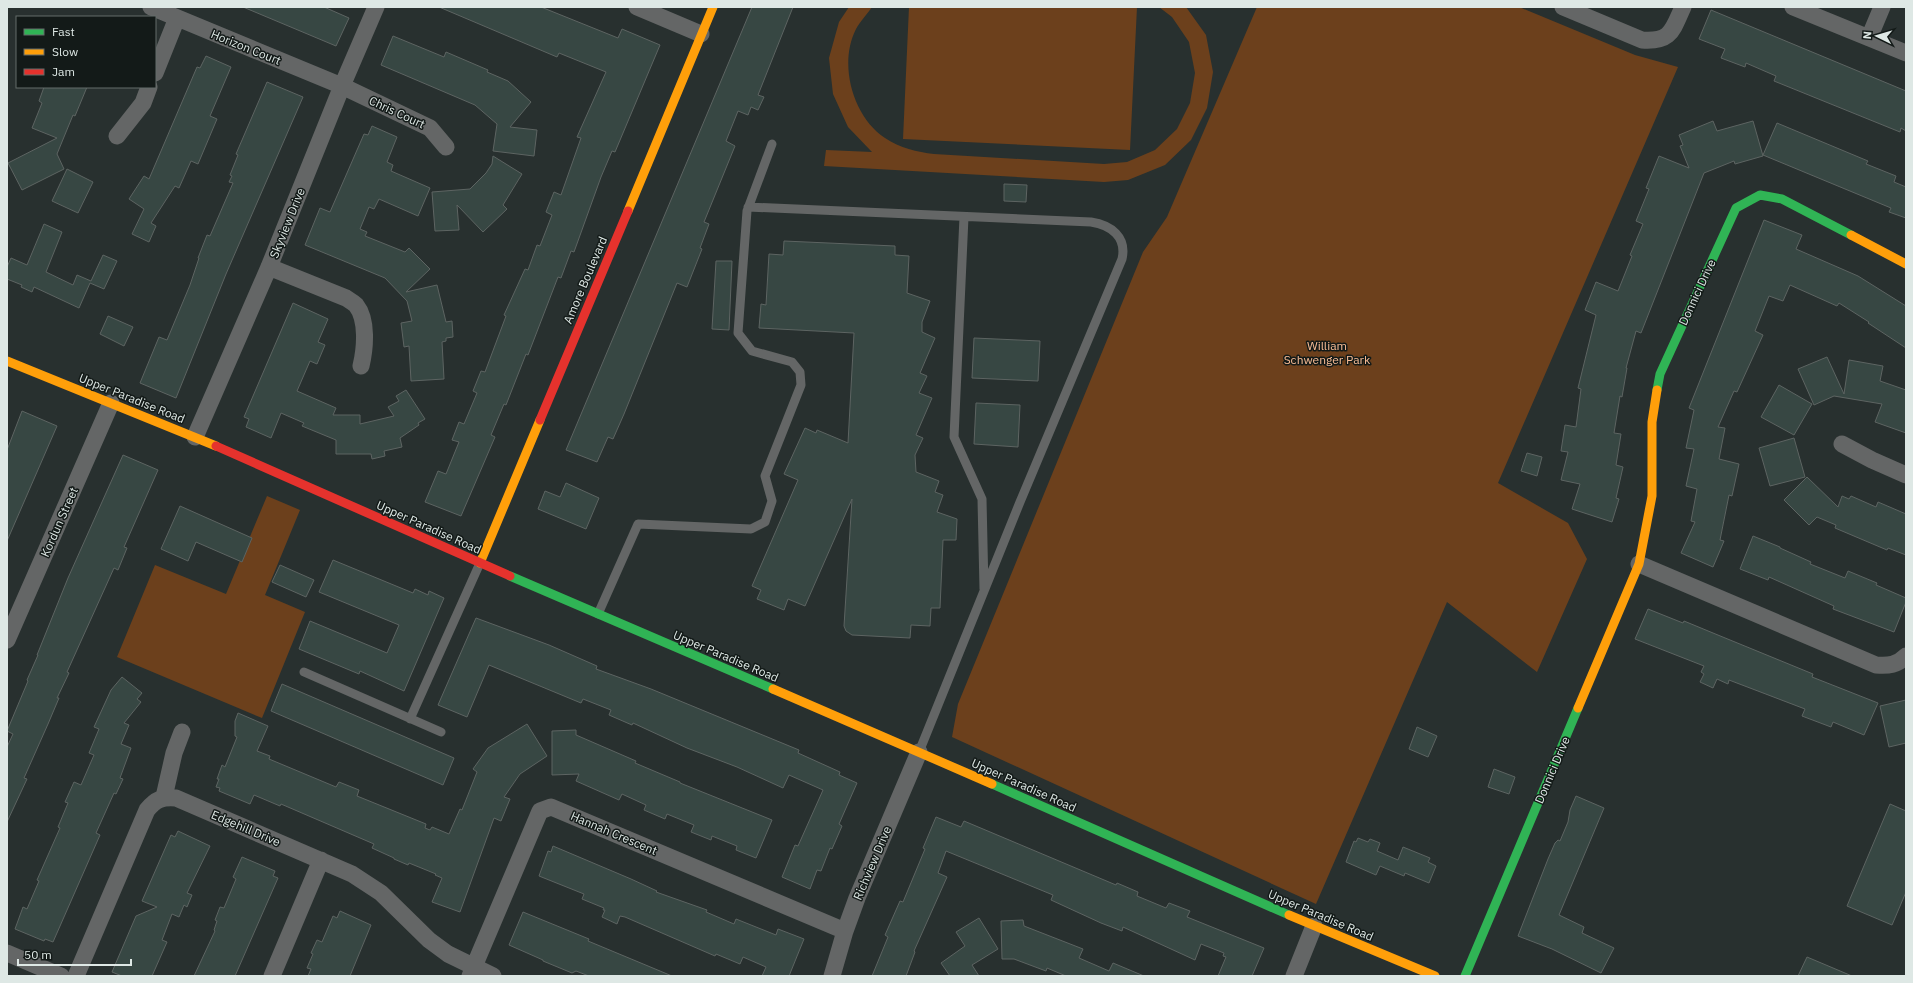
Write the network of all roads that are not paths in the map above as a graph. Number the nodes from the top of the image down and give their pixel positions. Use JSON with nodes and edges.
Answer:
{"nodes":[{"id":1,"x":151,"y":7,"type":"edge"},
{"id":2,"x":376,"y":7,"type":"edge"},
{"id":3,"x":637,"y":7,"type":"edge"},
{"id":4,"x":713,"y":7,"type":"edge"},
{"id":5,"x":1563,"y":7,"type":"edge"},
{"id":6,"x":1682,"y":7,"type":"edge"},
{"id":7,"x":1793,"y":7,"type":"edge"},
{"id":8,"x":1882,"y":7,"type":"edge"},
{"id":9,"x":177,"y":18,"type":"junction"},
{"id":10,"x":701,"y":34,"type":"junction"},
{"id":11,"x":1869,"y":38,"type":"junction"},
{"id":12,"x":1906,"y":53,"type":"edge"},
{"id":13,"x":156,"y":70,"type":"edge"},
{"id":14,"x":342,"y":86,"type":"junction"},
{"id":15,"x":149,"y":88,"type":"edge"},
{"id":16,"x":117,"y":136,"type":"dead end"},
{"id":17,"x":772,"y":144,"type":"dead end"},
{"id":18,"x":446,"y":147,"type":"dead end"},
{"id":19,"x":748,"y":207,"type":"junction"},
{"id":20,"x":964,"y":217,"type":"junction"},
{"id":21,"x":1906,"y":264,"type":"edge"},
{"id":22,"x":269,"y":267,"type":"junction"},
{"id":23,"x":7,"y":361,"type":"edge"},
{"id":24,"x":361,"y":366,"type":"dead end"},
{"id":25,"x":110,"y":403,"type":"junction"},
{"id":26,"x":195,"y":437,"type":"junction"},
{"id":27,"x":1842,"y":444,"type":"dead end"},
{"id":28,"x":1906,"y":475,"type":"edge"},
{"id":29,"x":480,"y":563,"type":"junction"},
{"id":30,"x":1639,"y":564,"type":"junction"},
{"id":31,"x":984,"y":592,"type":"junction"},
{"id":32,"x":598,"y":614,"type":"junction"},
{"id":33,"x":7,"y":640,"type":"edge"},
{"id":34,"x":1906,"y":656,"type":"edge"},
{"id":35,"x":304,"y":672,"type":"dead end"},
{"id":36,"x":410,"y":719,"type":"junction"},
{"id":37,"x":182,"y":732,"type":"dead end"},
{"id":38,"x":441,"y":732,"type":"dead end"},
{"id":39,"x":919,"y":752,"type":"junction"},
{"id":40,"x":164,"y":797,"type":"junction"},
{"id":41,"x":321,"y":860,"type":"junction"},
{"id":42,"x":1314,"y":926,"type":"junction"},
{"id":43,"x":845,"y":931,"type":"junction"},
{"id":44,"x":7,"y":953,"type":"edge"},
{"id":45,"x":472,"y":971,"type":"edge"},
{"id":46,"x":61,"y":976,"type":"edge"},
{"id":47,"x":76,"y":976,"type":"edge"},
{"id":48,"x":272,"y":976,"type":"edge"},
{"id":49,"x":493,"y":976,"type":"edge"},
{"id":50,"x":832,"y":976,"type":"edge"},
{"id":51,"x":1294,"y":976,"type":"edge"},
{"id":52,"x":1435,"y":976,"type":"edge"},
{"id":53,"x":1465,"y":976,"type":"edge"}],
"edges":[{"from":1,"to":9,"type":"street","name":"Horizon Court"},
{"from":2,"to":14,"type":"street","name":"Skyview Drive"},
{"from":3,"to":10,"type":"street"},
{"from":4,"to":10,"type":"street","name":"Amore Boulevard"},
{"from":5,"to":6,"type":"street"},
{"from":7,"to":11,"type":"street"},
{"from":8,"to":11,"type":"street"},
{"from":9,"to":13,"type":"street"},
{"from":9,"to":14,"type":"street","name":"Horizon Court"},
{"from":10,"to":29,"type":"street","name":"Amore Boulevard"},
{"from":11,"to":12,"type":"street"},
{"from":14,"to":18,"type":"street","name":"Chris Court"},
{"from":14,"to":22,"type":"street","name":"Skyview Drive"},
{"from":15,"to":16,"type":"street"},
{"from":17,"to":19,"type":"lane"},
{"from":19,"to":20,"type":"lane"},
{"from":19,"to":32,"type":"lane"},
{"from":20,"to":31,"type":"lane"},
{"from":20,"to":31,"type":"lane"},
{"from":21,"to":30,"type":"street","name":"Donnici Drive"},
{"from":22,"to":24,"type":"street"},
{"from":22,"to":26,"type":"street","name":"Skyview Drive"},
{"from":23,"to":25,"type":"street","name":"Upper Paradise Road"},
{"from":25,"to":26,"type":"street","name":"Upper Paradise Road"},
{"from":25,"to":33,"type":"street","name":"Kordun Street"},
{"from":26,"to":29,"type":"street","name":"Upper Paradise Road"},
{"from":27,"to":28,"type":"street"},
{"from":29,"to":32,"type":"street","name":"Upper Paradise Road"},
{"from":29,"to":36,"type":"lane"},
{"from":30,"to":34,"type":"street"},
{"from":30,"to":53,"type":"street","name":"Donnici Drive"},
{"from":31,"to":39,"type":"lane"},
{"from":32,"to":39,"type":"street","name":"Upper Paradise Road"},
{"from":35,"to":36,"type":"lane"},
{"from":36,"to":38,"type":"lane"},
{"from":37,"to":40,"type":"street"},
{"from":39,"to":42,"type":"street","name":"Upper Paradise Road"},
{"from":39,"to":43,"type":"street","name":"Richview Drive"},
{"from":40,"to":41,"type":"street","name":"Edgehill Drive"},
{"from":40,"to":47,"type":"street"},
{"from":41,"to":45,"type":"street","name":"Edgehill Drive"},
{"from":41,"to":48,"type":"street"},
{"from":42,"to":51,"type":"street"},
{"from":42,"to":52,"type":"street","name":"Upper Paradise Road"},
{"from":43,"to":45,"type":"street","name":"Hannah Crescent"},
{"from":43,"to":50,"type":"street","name":"Richview Drive"},
{"from":44,"to":46,"type":"street"},
{"from":45,"to":49,"type":"street","name":"Edgehill Drive"}]}
